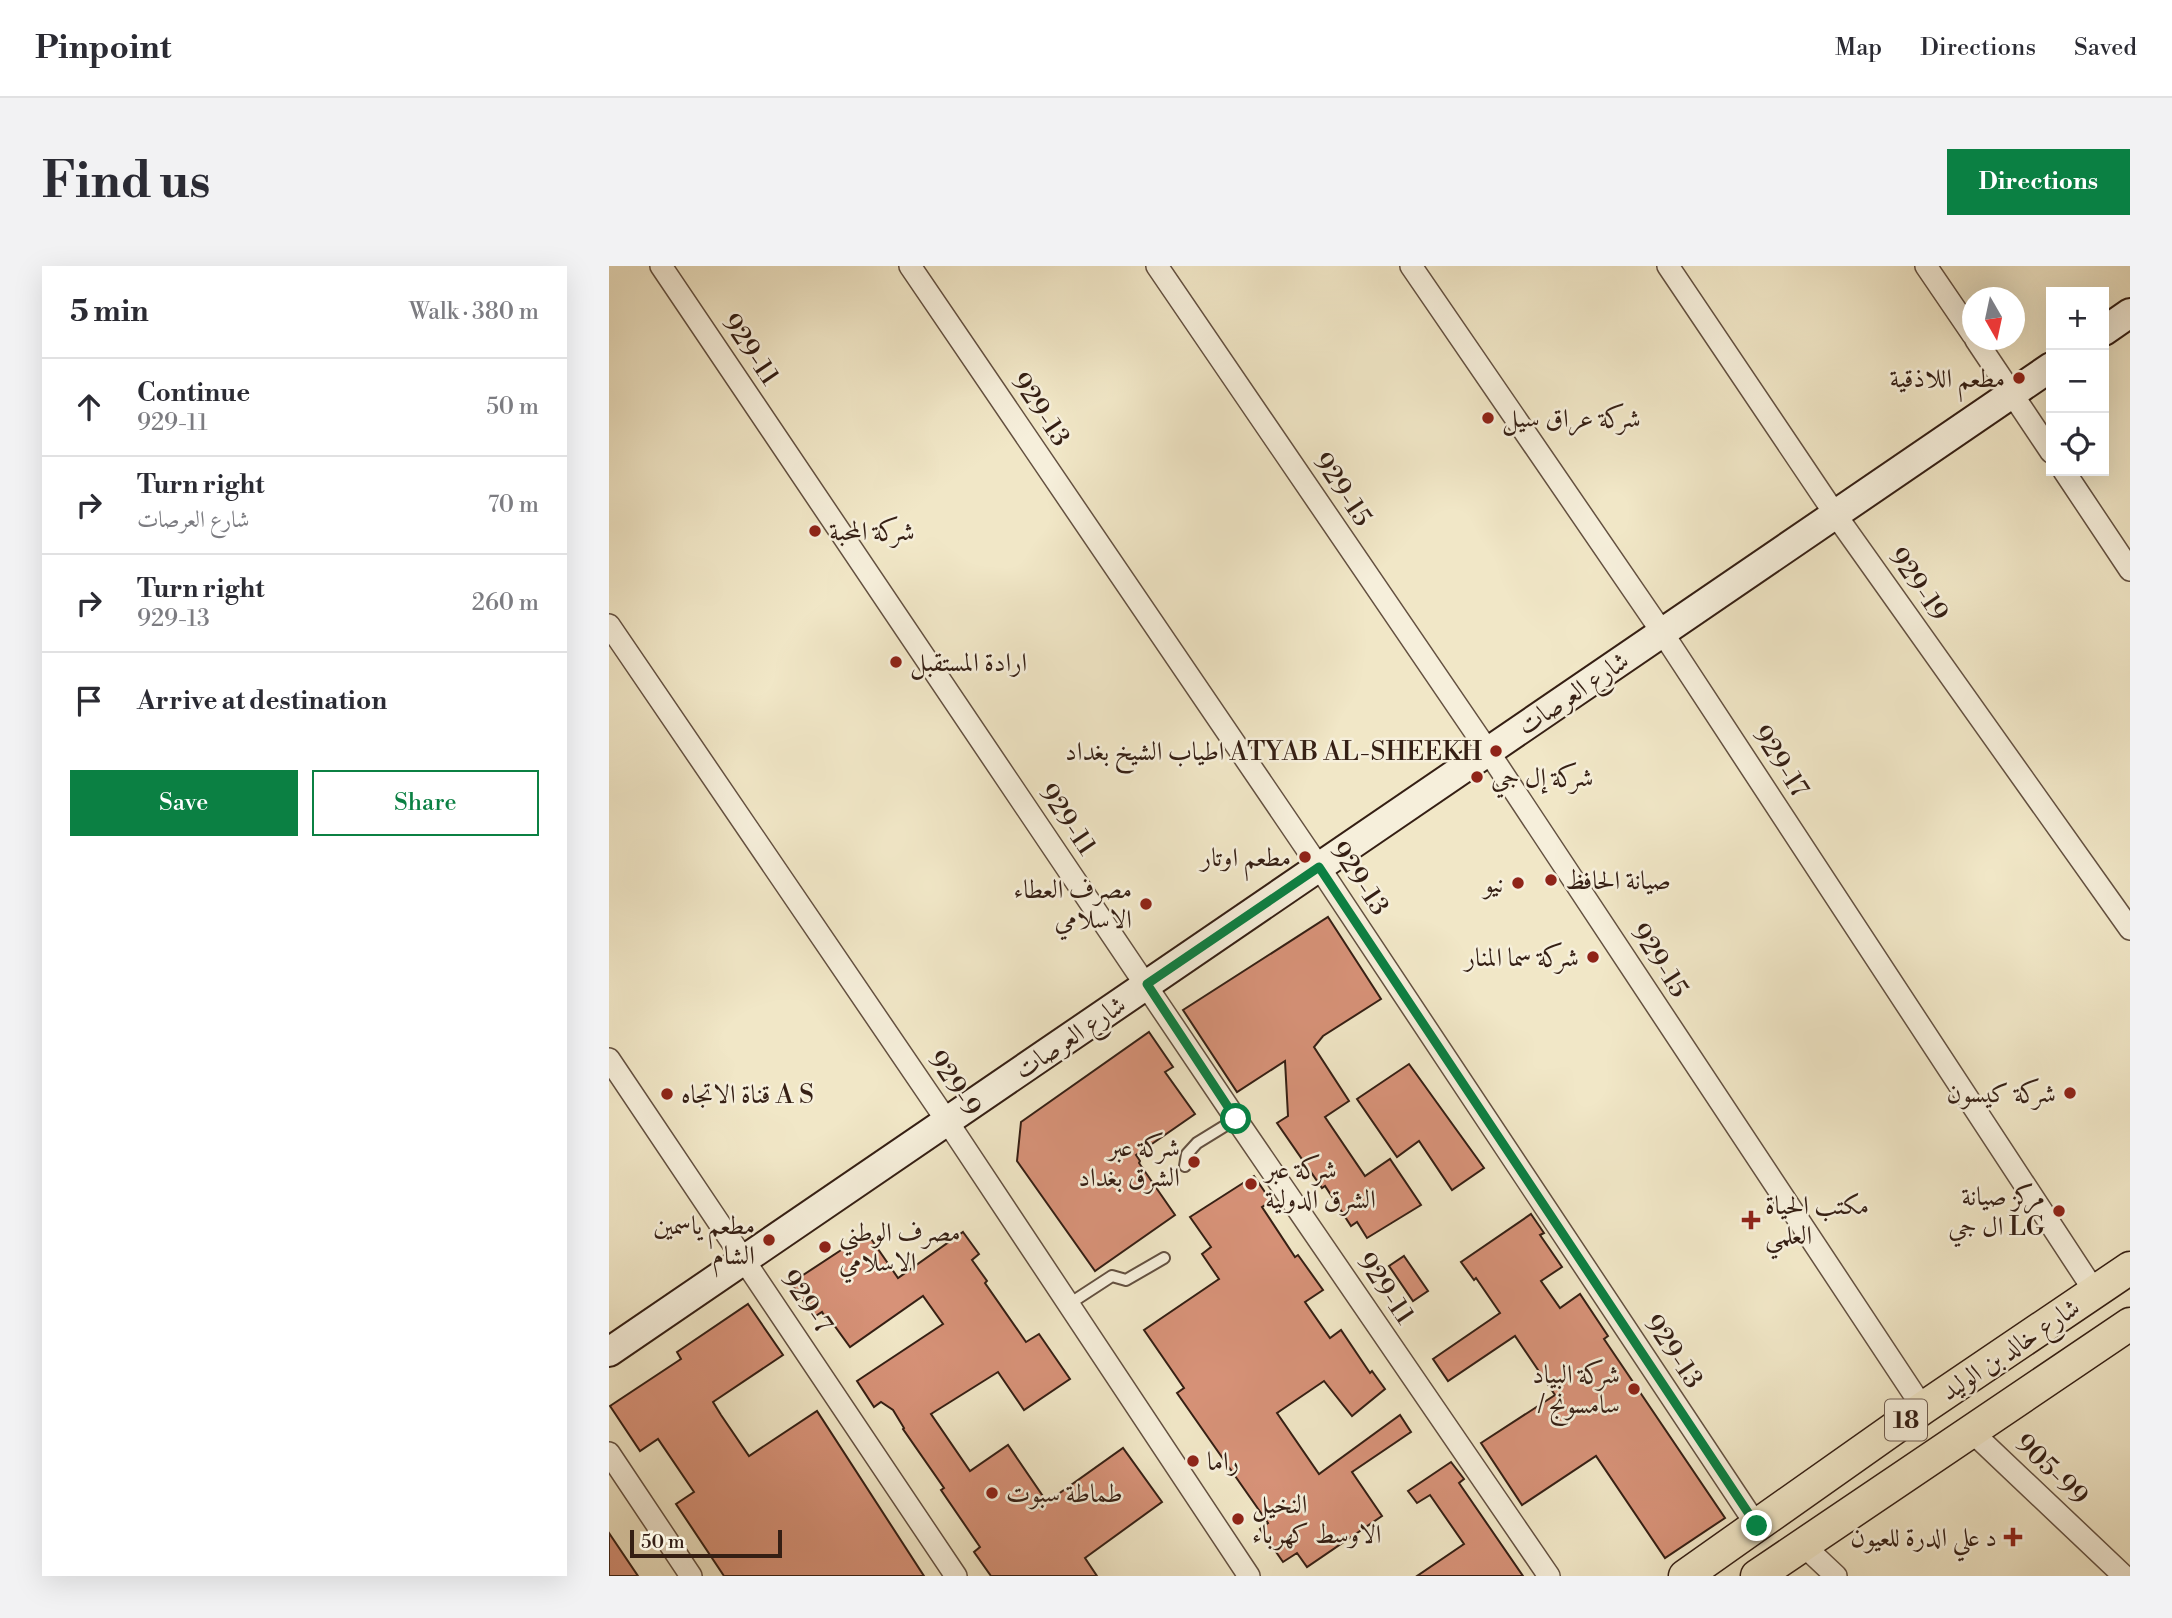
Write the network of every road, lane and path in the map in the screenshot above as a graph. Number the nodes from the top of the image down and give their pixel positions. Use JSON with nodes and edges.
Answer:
{"nodes":[{"id":1,"x":661,"y":266,"type":"edge"},
{"id":2,"x":910,"y":266,"type":"edge"},
{"id":3,"x":1157,"y":266,"type":"edge"},
{"id":4,"x":1411,"y":266,"type":"edge"},
{"id":5,"x":1668,"y":266,"type":"edge"},
{"id":6,"x":1926,"y":266,"type":"edge"},
{"id":7,"x":2130,"y":313,"type":"edge"},
{"id":8,"x":1962,"y":320,"type":"edge"},
{"id":9,"x":2109,"y":328,"type":"edge"},
{"id":10,"x":1983,"y":350,"type":"edge"},
{"id":11,"x":2046,"y":370,"type":"edge"},
{"id":12,"x":2012,"y":393,"type":"junction"},
{"id":13,"x":2046,"y":444,"type":"edge"},
{"id":14,"x":2067,"y":476,"type":"edge"},
{"id":15,"x":1835,"y":514,"type":"junction"},
{"id":16,"x":2130,"y":570,"type":"edge"},
{"id":17,"x":609,"y":625,"type":"edge"},
{"id":18,"x":1663,"y":632,"type":"junction"},
{"id":19,"x":1488,"y":751,"type":"junction"},
{"id":20,"x":1319,"y":867,"type":"junction"},
{"id":21,"x":2130,"y":929,"type":"edge"},
{"id":22,"x":1147,"y":984,"type":"junction"},
{"id":23,"x":609,"y":1059,"type":"edge"},
{"id":24,"x":1236,"y":1119,"type":"junction"},
{"id":25,"x":947,"y":1121,"type":"junction"},
{"id":26,"x":1185,"y":1166,"type":"dead end"},
{"id":27,"x":1164,"y":1258,"type":"dead end"},
{"id":28,"x":745,"y":1259,"type":"junction"},
{"id":29,"x":2130,"y":1268,"type":"edge"},
{"id":30,"x":2095,"y":1292,"type":"junction"},
{"id":31,"x":1069,"y":1304,"type":"junction"},
{"id":32,"x":2130,"y":1324,"type":"edge"},
{"id":33,"x":609,"y":1352,"type":"edge"},
{"id":34,"x":1923,"y":1408,"type":"junction"},
{"id":35,"x":1971,"y":1431,"type":"junction"},
{"id":36,"x":609,"y":1452,"type":"edge"},
{"id":37,"x":1757,"y":1526,"type":"junction"},
{"id":38,"x":1803,"y":1545,"type":"junction"},
{"id":39,"x":691,"y":1576,"type":"edge"},
{"id":40,"x":956,"y":1576,"type":"edge"},
{"id":41,"x":1249,"y":1576,"type":"edge"},
{"id":42,"x":1549,"y":1576,"type":"edge"},
{"id":43,"x":1685,"y":1576,"type":"edge"},
{"id":44,"x":1757,"y":1576,"type":"edge"},
{"id":45,"x":1836,"y":1576,"type":"edge"},
{"id":46,"x":2124,"y":1576,"type":"edge"}],
"edges":[{"from":1,"to":22,"type":"street","name":"929-11"},
{"from":2,"to":20,"type":"street","name":"929-13"},
{"from":3,"to":19,"type":"street","name":"929-15"},
{"from":4,"to":18,"type":"street","name":"929-17"},
{"from":5,"to":15,"type":"street","name":"929-19"},
{"from":6,"to":8,"type":"street"},
{"from":7,"to":9,"type":"street"},
{"from":10,"to":12,"type":"street"},
{"from":11,"to":12,"type":"street","name":"شارع العرصات"},
{"from":12,"to":13,"type":"street"},
{"from":12,"to":15,"type":"street","name":"شارع العرصات"},
{"from":14,"to":16,"type":"street"},
{"from":15,"to":18,"type":"street","name":"شارع العرصات"},
{"from":15,"to":21,"type":"street","name":"929-19"},
{"from":17,"to":25,"type":"street","name":"929-9"},
{"from":18,"to":19,"type":"street","name":"شارع العرصات"},
{"from":18,"to":30,"type":"street","name":"929-17"},
{"from":19,"to":20,"type":"street","name":"شارع العرصات"},
{"from":19,"to":34,"type":"street","name":"929-15"},
{"from":20,"to":22,"type":"street","name":"شارع العرصات"},
{"from":20,"to":37,"type":"street","name":"929-13"},
{"from":22,"to":24,"type":"street","name":"929-11"},
{"from":22,"to":25,"type":"street","name":"شارع العرصات"},
{"from":23,"to":28,"type":"street","name":"929-7"},
{"from":24,"to":26,"type":"lane"},
{"from":24,"to":42,"type":"street","name":"929-11"},
{"from":25,"to":28,"type":"street","name":"شارع العرصات"},
{"from":25,"to":31,"type":"street","name":"929-9"},
{"from":27,"to":31,"type":"lane"},
{"from":28,"to":33,"type":"street","name":"شارع العرصات"},
{"from":28,"to":40,"type":"street","name":"929-7"},
{"from":29,"to":30,"type":"main road","name":"شارع خالد بن الوليد","number":"18"},
{"from":30,"to":34,"type":"main road","name":"شارع خالد بن الوليد","number":"18"},
{"from":31,"to":41,"type":"street","name":"929-9"},
{"from":32,"to":35,"type":"main road","name":"شارع خالد بن الوليد","number":"18"},
{"from":34,"to":37,"type":"main road","name":"شارع خالد بن الوليد","number":"18"},
{"from":35,"to":38,"type":"main road","name":"شارع خالد بن الوليد","number":"18"},
{"from":35,"to":46,"type":"street","name":"905-99"},
{"from":36,"to":39,"type":"street"},
{"from":37,"to":43,"type":"main road","name":"شارع خالد بن الوليد","number":"18"},
{"from":38,"to":44,"type":"main road","name":"شارع خالد بن الوليد","number":"18"},
{"from":38,"to":45,"type":"street"}]}
